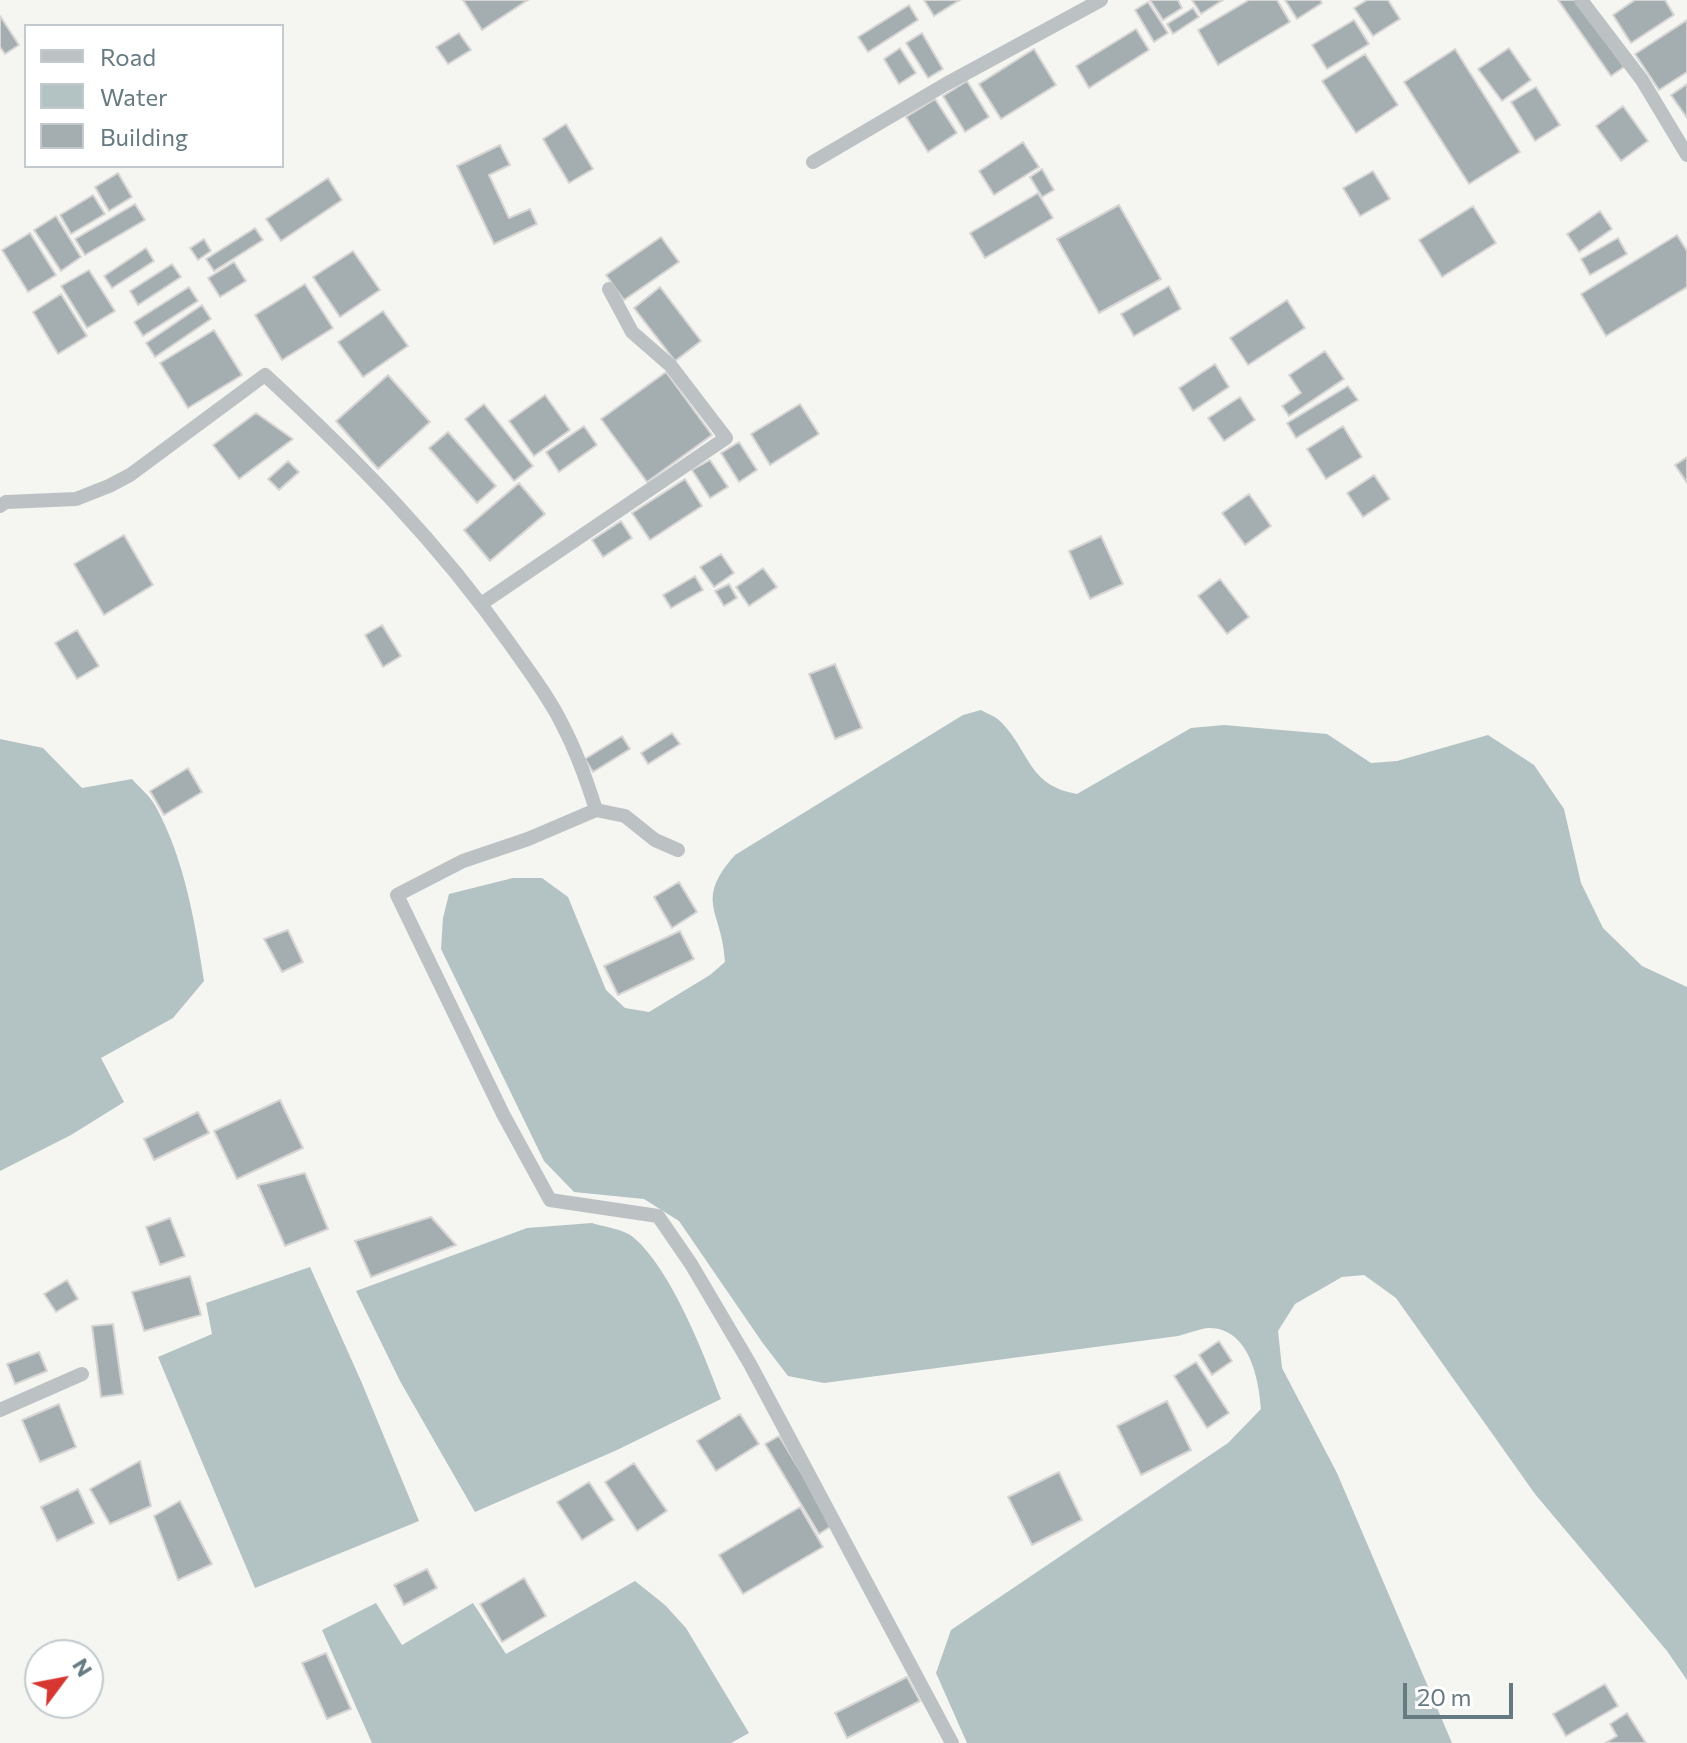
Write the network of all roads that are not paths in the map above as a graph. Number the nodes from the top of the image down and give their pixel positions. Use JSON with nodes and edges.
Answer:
{"nodes":[{"id":1,"x":1101,"y":0,"type":"edge"},
{"id":2,"x":1581,"y":0,"type":"edge"},
{"id":3,"x":1687,"y":155,"type":"edge"},
{"id":4,"x":813,"y":162,"type":"dead end"},
{"id":5,"x":609,"y":289,"type":"dead end"},
{"id":6,"x":0,"y":506,"type":"edge"},
{"id":7,"x":481,"y":604,"type":"junction"},
{"id":8,"x":596,"y":810,"type":"junction"},
{"id":9,"x":678,"y":850,"type":"dead end"},
{"id":10,"x":82,"y":1374,"type":"dead end"},
{"id":11,"x":0,"y":1410,"type":"edge"},
{"id":12,"x":952,"y":1743,"type":"edge"}],
"edges":[{"from":1,"to":4,"type":"street"},
{"from":2,"to":3,"type":"street"},
{"from":5,"to":7,"type":"street"},
{"from":6,"to":7,"type":"street"},
{"from":7,"to":8,"type":"street"},
{"from":8,"to":9,"type":"street"},
{"from":8,"to":12,"type":"street"},
{"from":10,"to":11,"type":"street"}]}
